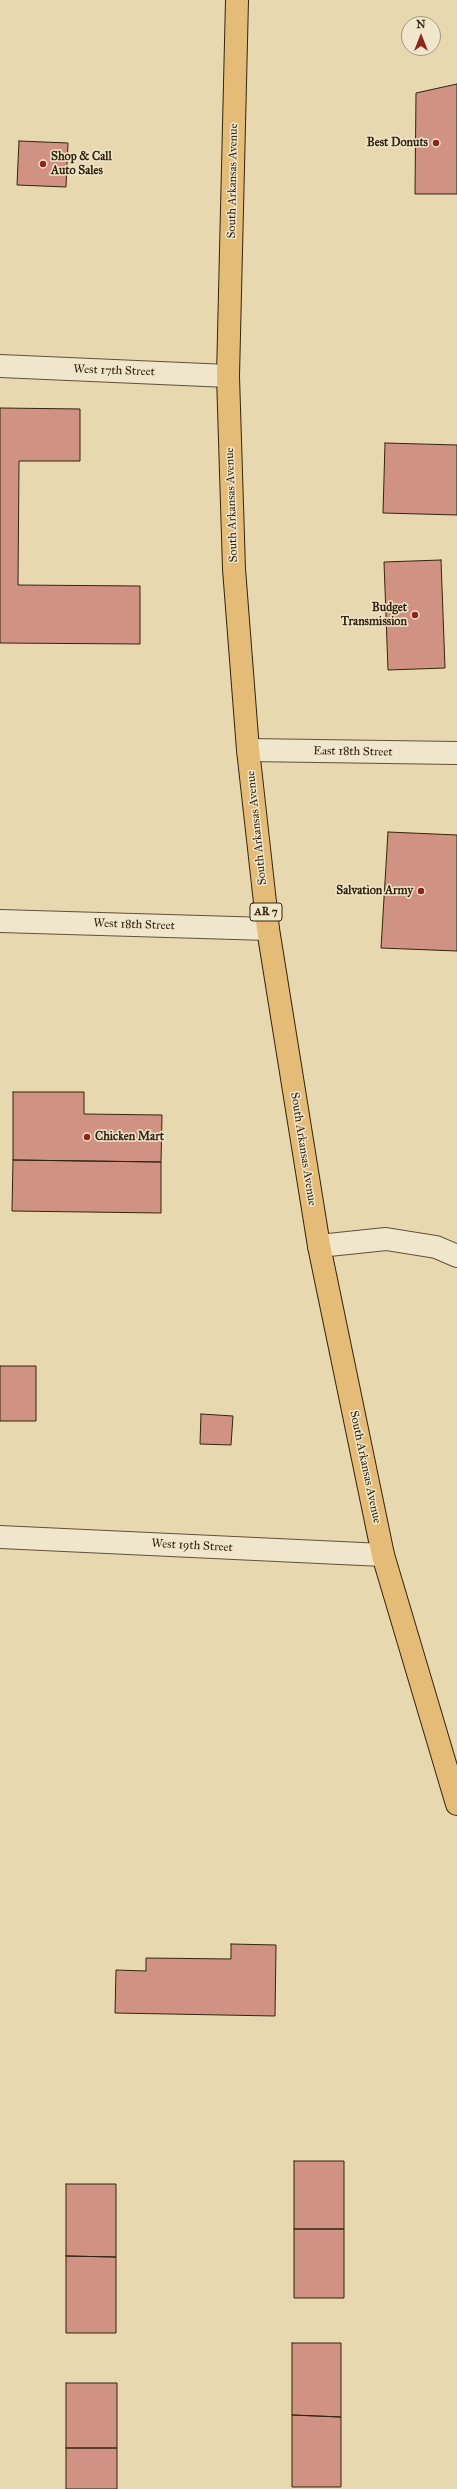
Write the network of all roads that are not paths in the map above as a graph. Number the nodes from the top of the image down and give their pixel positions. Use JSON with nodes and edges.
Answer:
{"nodes":[{"id":1,"x":237,"y":0,"type":"edge"},
{"id":2,"x":0,"y":366,"type":"edge"},
{"id":3,"x":228,"y":376,"type":"junction"},
{"id":4,"x":248,"y":750,"type":"junction"},
{"id":5,"x":457,"y":753,"type":"edge"},
{"id":6,"x":0,"y":921,"type":"edge"},
{"id":7,"x":268,"y":929,"type":"junction"},
{"id":8,"x":319,"y":1246,"type":"junction"},
{"id":9,"x":457,"y":1256,"type":"edge"},
{"id":10,"x":0,"y":1537,"type":"edge"},
{"id":11,"x":383,"y":1555,"type":"junction"},
{"id":12,"x":457,"y":1804,"type":"edge"}],
"edges":[{"from":1,"to":3,"type":"highway","name":"South Arkansas Avenue","number":"AR 7"},
{"from":2,"to":3,"type":"street","name":"West 17th Street"},
{"from":3,"to":4,"type":"highway","name":"South Arkansas Avenue","number":"AR 7"},
{"from":4,"to":5,"type":"street","name":"East 18th Street"},
{"from":4,"to":7,"type":"highway","name":"South Arkansas Avenue","number":"AR 7"},
{"from":6,"to":7,"type":"street","name":"West 18th Street"},
{"from":7,"to":8,"type":"highway","name":"South Arkansas Avenue","number":"AR 7"},
{"from":8,"to":9,"type":"street"},
{"from":8,"to":11,"type":"highway","name":"South Arkansas Avenue","number":"AR 7"},
{"from":10,"to":11,"type":"street","name":"West 19th Street"},
{"from":11,"to":12,"type":"highway","name":"South Arkansas Avenue","number":"AR 7"}]}
